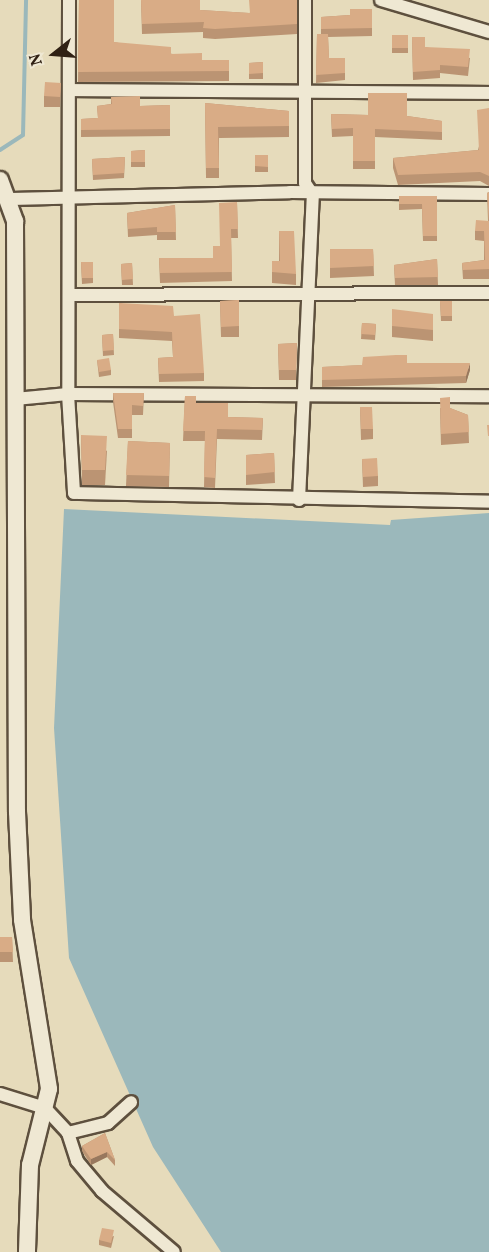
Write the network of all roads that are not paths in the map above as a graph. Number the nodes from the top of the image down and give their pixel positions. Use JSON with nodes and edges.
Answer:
{"nodes":[{"id":1,"x":69,"y":0,"type":"edge"},
{"id":2,"x":305,"y":0,"type":"edge"},
{"id":3,"x":381,"y":0,"type":"edge"},
{"id":4,"x":489,"y":32,"type":"edge"},
{"id":5,"x":69,"y":90,"type":"junction"},
{"id":6,"x":304,"y":92,"type":"junction"},
{"id":7,"x":489,"y":93,"type":"edge"},
{"id":8,"x":0,"y":180,"type":"edge"},
{"id":9,"x":489,"y":194,"type":"edge"},
{"id":10,"x":69,"y":195,"type":"junction"},
{"id":11,"x":313,"y":195,"type":"junction"},
{"id":12,"x":11,"y":199,"type":"junction"},
{"id":13,"x":311,"y":293,"type":"junction"},
{"id":14,"x":489,"y":293,"type":"edge"},
{"id":15,"x":69,"y":296,"type":"junction"},
{"id":16,"x":68,"y":394,"type":"junction"},
{"id":17,"x":489,"y":396,"type":"edge"},
{"id":18,"x":304,"y":397,"type":"junction"},
{"id":19,"x":15,"y":399,"type":"junction"},
{"id":20,"x":299,"y":500,"type":"junction"},
{"id":21,"x":489,"y":502,"type":"edge"},
{"id":22,"x":0,"y":1094,"type":"edge"},
{"id":23,"x":131,"y":1102,"type":"dead end"},
{"id":24,"x":45,"y":1108,"type":"junction"},
{"id":25,"x":68,"y":1133,"type":"junction"},
{"id":26,"x":27,"y":1252,"type":"edge"},
{"id":27,"x":174,"y":1252,"type":"edge"}],
"edges":[{"from":1,"to":5,"type":"street"},
{"from":2,"to":6,"type":"street"},
{"from":3,"to":4,"type":"street"},
{"from":5,"to":6,"type":"street"},
{"from":5,"to":10,"type":"street"},
{"from":6,"to":7,"type":"street"},
{"from":6,"to":11,"type":"street"},
{"from":8,"to":12,"type":"street"},
{"from":9,"to":11,"type":"street"},
{"from":10,"to":11,"type":"street"},
{"from":10,"to":12,"type":"street"},
{"from":10,"to":15,"type":"street"},
{"from":11,"to":13,"type":"street"},
{"from":12,"to":19,"type":"street"},
{"from":13,"to":14,"type":"street"},
{"from":13,"to":15,"type":"street"},
{"from":13,"to":18,"type":"street"},
{"from":15,"to":16,"type":"street"},
{"from":16,"to":18,"type":"street"},
{"from":16,"to":19,"type":"street"},
{"from":16,"to":20,"type":"street"},
{"from":17,"to":18,"type":"street"},
{"from":18,"to":20,"type":"street"},
{"from":19,"to":24,"type":"street"},
{"from":20,"to":21,"type":"street"},
{"from":22,"to":24,"type":"street"},
{"from":23,"to":25,"type":"street"},
{"from":24,"to":25,"type":"street"},
{"from":24,"to":26,"type":"street"},
{"from":25,"to":27,"type":"street"}]}
